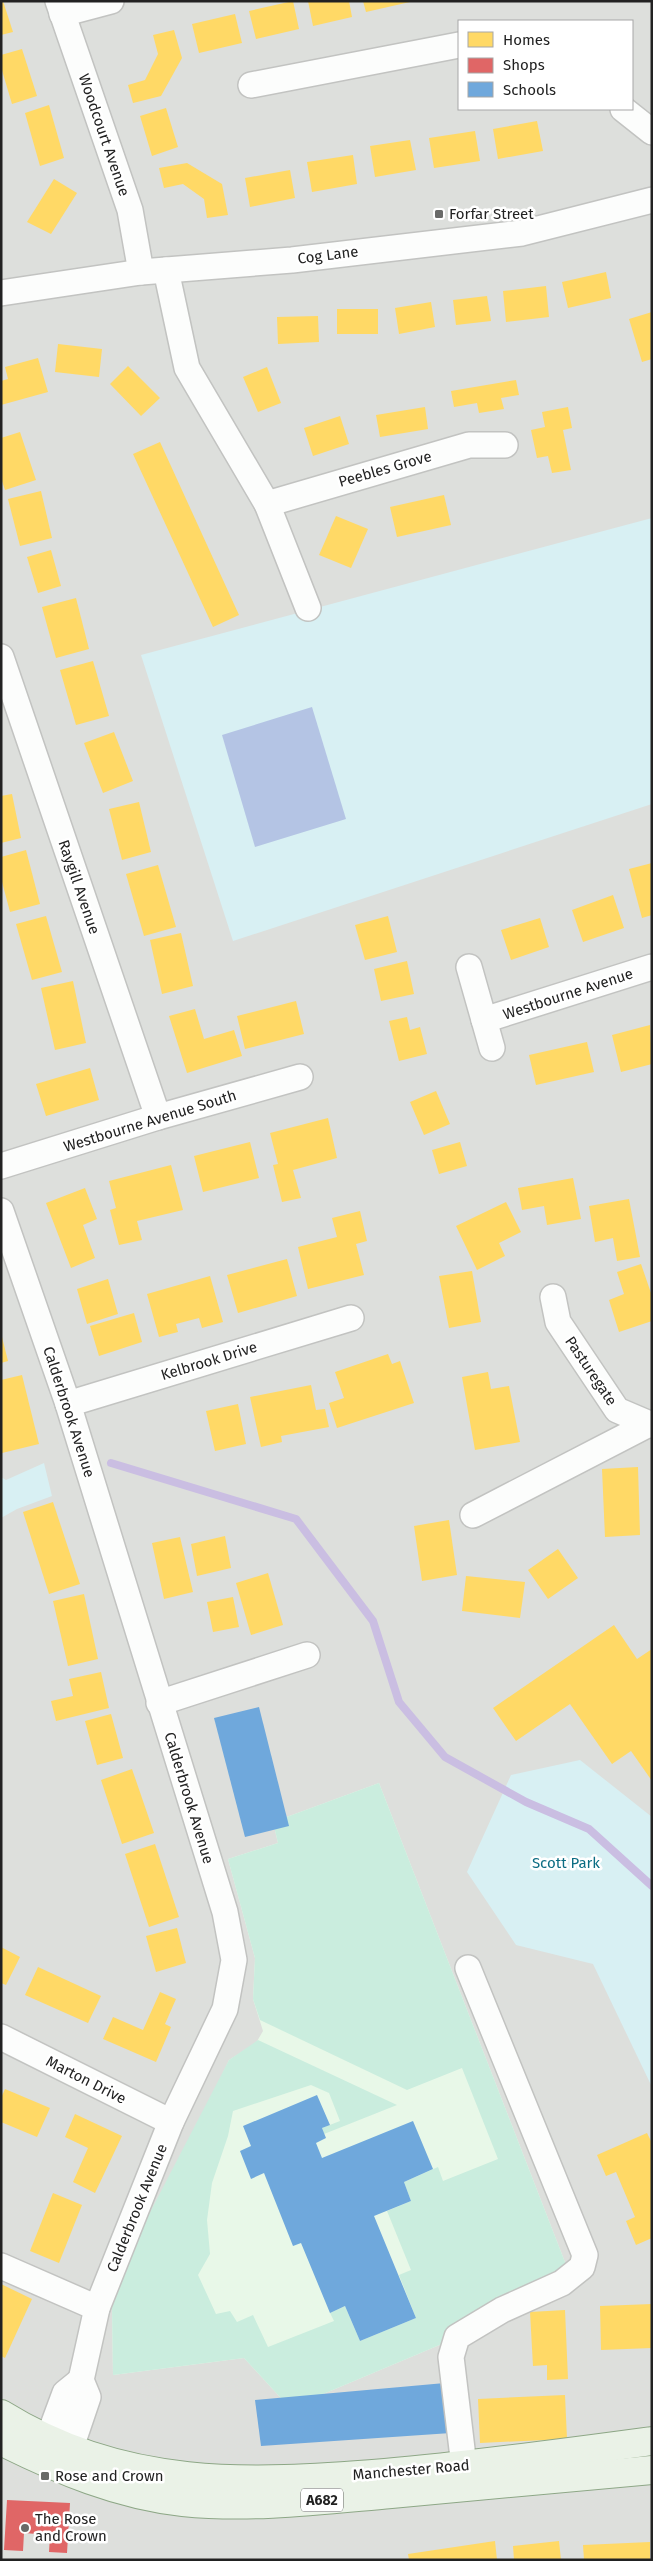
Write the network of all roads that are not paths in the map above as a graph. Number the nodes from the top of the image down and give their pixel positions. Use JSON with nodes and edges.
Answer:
{"nodes":[{"id":1,"x":111,"y":1,"type":"edge"},
{"id":2,"x":60,"y":8,"type":"edge"},
{"id":3,"x":458,"y":44,"type":"edge"},
{"id":4,"x":250,"y":85,"type":"dead end"},
{"id":5,"x":624,"y":110,"type":"edge"},
{"id":6,"x":652,"y":132,"type":"edge"},
{"id":7,"x":652,"y":200,"type":"edge"},
{"id":8,"x":166,"y":270,"type":"junction"},
{"id":9,"x":140,"y":272,"type":"junction"},
{"id":10,"x":1,"y":293,"type":"edge"},
{"id":11,"x":506,"y":445,"type":"dead end"},
{"id":12,"x":267,"y":504,"type":"junction"},
{"id":13,"x":308,"y":608,"type":"dead end"},
{"id":14,"x":1,"y":657,"type":"edge"},
{"id":15,"x":469,"y":967,"type":"dead end"},
{"id":16,"x":652,"y":967,"type":"edge"},
{"id":17,"x":484,"y":1020,"type":"junction"},
{"id":18,"x":492,"y":1048,"type":"dead end"},
{"id":19,"x":300,"y":1077,"type":"dead end"},
{"id":20,"x":158,"y":1117,"type":"junction"},
{"id":21,"x":1,"y":1166,"type":"edge"},
{"id":22,"x":1,"y":1211,"type":"edge"},
{"id":23,"x":553,"y":1297,"type":"dead end"},
{"id":24,"x":351,"y":1318,"type":"dead end"},
{"id":25,"x":68,"y":1404,"type":"junction"},
{"id":26,"x":650,"y":1425,"type":"edge"},
{"id":27,"x":473,"y":1515,"type":"dead end"},
{"id":28,"x":308,"y":1655,"type":"dead end"},
{"id":29,"x":159,"y":1703,"type":"junction"},
{"id":30,"x":468,"y":1968,"type":"dead end"},
{"id":31,"x":1,"y":2037,"type":"edge"},
{"id":32,"x":171,"y":2122,"type":"junction"},
{"id":33,"x":1,"y":2266,"type":"edge"},
{"id":34,"x":98,"y":2308,"type":"junction"},
{"id":35,"x":3,"y":2425,"type":"edge"},
{"id":36,"x":652,"y":2441,"type":"edge"},
{"id":37,"x":56,"y":2455,"type":"junction"},
{"id":38,"x":464,"y":2466,"type":"junction"},
{"id":39,"x":652,"y":2470,"type":"edge"}],
"edges":[{"from":1,"to":2,"type":"street"},
{"from":2,"to":9,"type":"street","name":"Woodcourt Avenue"},
{"from":3,"to":4,"type":"street"},
{"from":5,"to":6,"type":"street"},
{"from":7,"to":8,"type":"street","name":"Cog Lane"},
{"from":8,"to":9,"type":"street","name":"Cog Lane"},
{"from":8,"to":12,"type":"street"},
{"from":9,"to":10,"type":"street","name":"Cog Lane"},
{"from":11,"to":12,"type":"street","name":"Peebles Grove"},
{"from":12,"to":13,"type":"street"},
{"from":14,"to":20,"type":"street","name":"Raygill Avenue"},
{"from":15,"to":17,"type":"street","name":"Westbourne Avenue"},
{"from":16,"to":17,"type":"street","name":"Westbourne Avenue"},
{"from":17,"to":18,"type":"street","name":"Westbourne Avenue"},
{"from":19,"to":20,"type":"street","name":"Westbourne Avenue South"},
{"from":20,"to":21,"type":"street","name":"Westbourne Avenue South"},
{"from":22,"to":25,"type":"street","name":"Calderbrook Avenue"},
{"from":23,"to":26,"type":"street","name":"Pasturegate"},
{"from":24,"to":25,"type":"street","name":"Kelbrook Drive"},
{"from":25,"to":29,"type":"street","name":"Calderbrook Avenue"},
{"from":26,"to":27,"type":"street"},
{"from":28,"to":29,"type":"street"},
{"from":29,"to":32,"type":"street","name":"Calderbrook Avenue"},
{"from":30,"to":38,"type":"street"},
{"from":31,"to":32,"type":"street","name":"Marton Drive"},
{"from":32,"to":34,"type":"street","name":"Calderbrook Avenue"},
{"from":33,"to":34,"type":"street"},
{"from":34,"to":37,"type":"street","name":"Calderbrook Avenue"},
{"from":35,"to":37,"type":"main road","name":"Manchester Road","number":"A682"},
{"from":36,"to":38,"type":"main road","name":"Manchester Road","number":"A682"},
{"from":37,"to":38,"type":"main road","name":"Manchester Road","number":"A682"},
{"from":37,"to":39,"type":"main road","name":"Manchester Road","number":"A682"}]}
